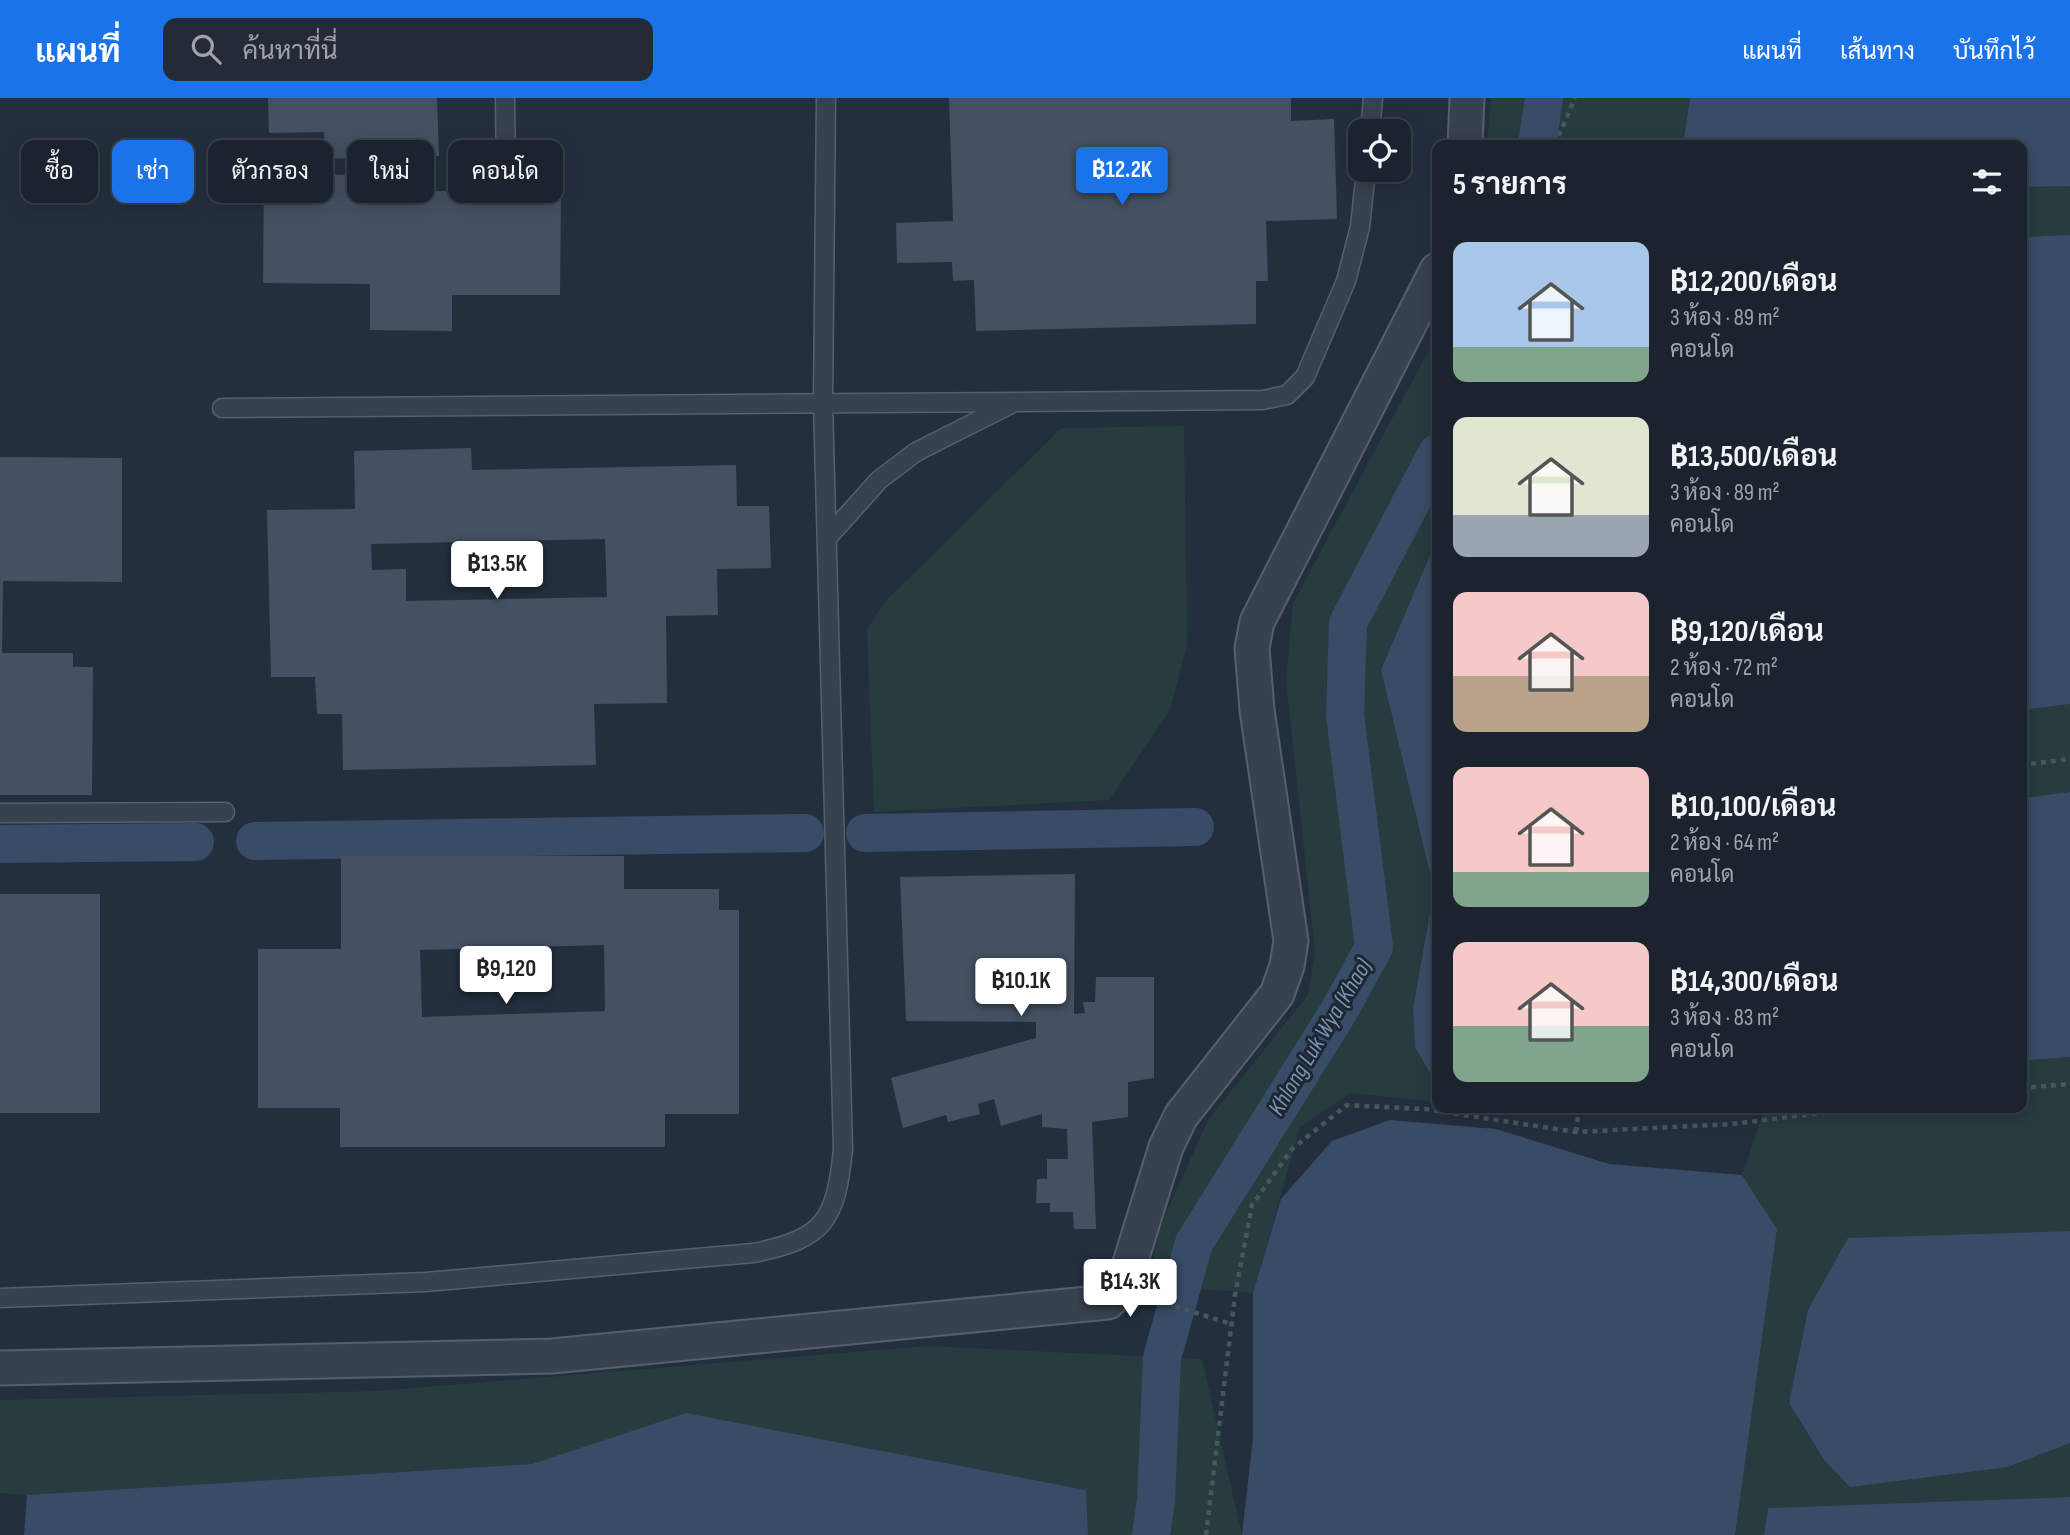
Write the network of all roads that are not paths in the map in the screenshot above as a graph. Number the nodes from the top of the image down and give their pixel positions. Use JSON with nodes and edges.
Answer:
{"nodes":[{"id":1,"x":505,"y":98,"type":"edge"},
{"id":2,"x":826,"y":98,"type":"edge"},
{"id":3,"x":1373,"y":98,"type":"edge"},
{"id":4,"x":1467,"y":98,"type":"edge"},
{"id":5,"x":1371,"y":119,"type":"edge"},
{"id":6,"x":506,"y":140,"type":"edge"},
{"id":7,"x":1465,"y":140,"type":"edge"},
{"id":8,"x":1365,"y":182,"type":"edge"},
{"id":9,"x":1432,"y":280,"type":"edge"},
{"id":10,"x":823,"y":403,"type":"junction"},
{"id":11,"x":1014,"y":403,"type":"junction"},
{"id":12,"x":222,"y":408,"type":"dead end"},
{"id":13,"x":828,"y":537,"type":"junction"},
{"id":14,"x":225,"y":812,"type":"dead end"},
{"id":15,"x":0,"y":813,"type":"edge"},
{"id":16,"x":0,"y":1298,"type":"edge"},
{"id":17,"x":0,"y":1368,"type":"edge"}],
"edges":[{"from":1,"to":6,"type":"lane"},
{"from":2,"to":10,"type":"lane"},
{"from":3,"to":5,"type":"lane"},
{"from":4,"to":7,"type":"street"},
{"from":8,"to":11,"type":"lane"},
{"from":9,"to":17,"type":"street"},
{"from":10,"to":11,"type":"lane"},
{"from":10,"to":12,"type":"lane"},
{"from":10,"to":13,"type":"lane"},
{"from":11,"to":13,"type":"lane"},
{"from":13,"to":16,"type":"lane"},
{"from":14,"to":15,"type":"lane"}]}
